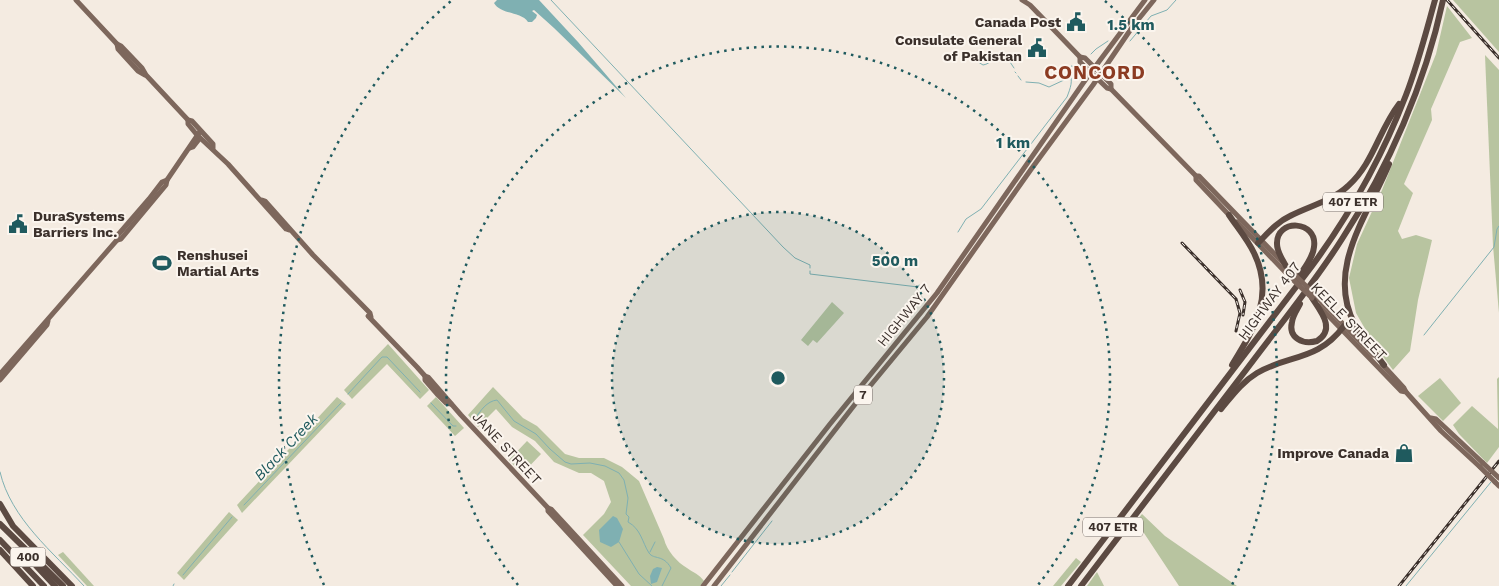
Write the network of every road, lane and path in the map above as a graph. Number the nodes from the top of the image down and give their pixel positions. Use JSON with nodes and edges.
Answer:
{"nodes":[{"id":1,"x":76,"y":0,"type":"edge"},
{"id":2,"x":1022,"y":0,"type":"edge"},
{"id":3,"x":1145,"y":0,"type":"edge"},
{"id":4,"x":1154,"y":0,"type":"edge"},
{"id":5,"x":1435,"y":0,"type":"edge"},
{"id":6,"x":1443,"y":0,"type":"edge"},
{"id":7,"x":1029,"y":2,"type":"edge"},
{"id":8,"x":1093,"y":70,"type":"junction"},
{"id":9,"x":1099,"y":77,"type":"junction"},
{"id":10,"x":1406,"y":95,"type":"junction"},
{"id":11,"x":199,"y":135,"type":"junction"},
{"id":12,"x":1390,"y":152,"type":"junction"},
{"id":13,"x":1196,"y":176,"type":"junction"},
{"id":14,"x":1229,"y":215,"type":"junction"},
{"id":15,"x":1259,"y":242,"type":"junction"},
{"id":16,"x":1286,"y":266,"type":"junction"},
{"id":17,"x":1291,"y":274,"type":"junction"},
{"id":18,"x":1314,"y":281,"type":"junction"},
{"id":19,"x":939,"y":294,"type":"junction"},
{"id":20,"x":1313,"y":297,"type":"junction"},
{"id":21,"x":1287,"y":299,"type":"junction"},
{"id":22,"x":48,"y":321,"type":"junction"},
{"id":23,"x":1343,"y":327,"type":"junction"},
{"id":24,"x":1384,"y":365,"type":"junction"},
{"id":25,"x":0,"y":374,"type":"edge"},
{"id":26,"x":0,"y":380,"type":"edge"},
{"id":27,"x":1406,"y":392,"type":"junction"},
{"id":28,"x":1211,"y":398,"type":"junction"},
{"id":29,"x":1187,"y":447,"type":"junction"},
{"id":30,"x":1498,"y":481,"type":"edge"},
{"id":31,"x":0,"y":504,"type":"edge"},
{"id":32,"x":548,"y":508,"type":"junction"},
{"id":33,"x":0,"y":524,"type":"edge"},
{"id":34,"x":0,"y":528,"type":"edge"},
{"id":35,"x":0,"y":540,"type":"edge"},
{"id":36,"x":0,"y":550,"type":"edge"},
{"id":37,"x":0,"y":556,"type":"edge"},
{"id":38,"x":27,"y":580,"type":"junction"},
{"id":39,"x":33,"y":586,"type":"edge"},
{"id":40,"x":44,"y":586,"type":"edge"},
{"id":41,"x":55,"y":586,"type":"edge"},
{"id":42,"x":63,"y":586,"type":"edge"},
{"id":43,"x":72,"y":586,"type":"edge"},
{"id":44,"x":617,"y":586,"type":"edge"},
{"id":45,"x":622,"y":586,"type":"edge"},
{"id":46,"x":703,"y":586,"type":"edge"},
{"id":47,"x":714,"y":586,"type":"edge"},
{"id":48,"x":1068,"y":586,"type":"edge"},
{"id":49,"x":1081,"y":586,"type":"edge"}],
"edges":[{"from":1,"to":11,"type":"main road","name":"JANE STREET"},
{"from":2,"to":7,"type":"main road","name":"KEELE STREET"},
{"from":3,"to":8,"type":"main road","name":"HIGHWAY 7","number":"7"},
{"from":4,"to":9,"type":"main road","name":"HIGHWAY 7","number":"7"},
{"from":5,"to":10,"type":"highway","name":"HIGHWAY 407","number":"407 ETR"},
{"from":6,"to":12,"type":"highway","name":"HIGHWAY 407","number":"407 ETR"},
{"from":7,"to":8,"type":"main road","name":"KEELE STREET"},
{"from":8,"to":9,"type":"main road","name":"KEELE STREET"},
{"from":8,"to":19,"type":"main road","name":"HIGHWAY 7","number":"7"},
{"from":9,"to":13,"type":"main road","name":"KEELE STREET"},
{"from":9,"to":19,"type":"main road","name":"HIGHWAY 7","number":"7"},
{"from":10,"to":15,"type":"highway"},
{"from":10,"to":21,"type":"highway","name":"HIGHWAY 407","number":"407 ETR"},
{"from":11,"to":22,"type":"main road"},
{"from":11,"to":32,"type":"main road","name":"JANE STREET"},
{"from":12,"to":18,"type":"highway","name":"HIGHWAY 407","number":"407 ETR"},
{"from":12,"to":24,"type":"highway"},
{"from":13,"to":14,"type":"main road","name":"KEELE STREET"},
{"from":13,"to":15,"type":"main road","name":"KEELE STREET"},
{"from":14,"to":15,"type":"main road","name":"KEELE STREET"},
{"from":14,"to":28,"type":"highway"},
{"from":15,"to":16,"type":"main road","name":"KEELE STREET"},
{"from":15,"to":17,"type":"main road","name":"KEELE STREET"},
{"from":16,"to":17,"type":"main road","name":"KEELE STREET"},
{"from":16,"to":21,"type":"highway"},
{"from":17,"to":20,"type":"main road","name":"KEELE STREET","bridge":true},
{"from":18,"to":20,"type":"highway"},
{"from":18,"to":29,"type":"highway","name":"HIGHWAY 407","number":"407 ETR"},
{"from":19,"to":46,"type":"main road","name":"HIGHWAY 7","number":"7"},
{"from":19,"to":47,"type":"main road","name":"HIGHWAY 7","number":"7"},
{"from":20,"to":23,"type":"main road","name":"KEELE STREET"},
{"from":21,"to":28,"type":"highway","name":"HIGHWAY 407","number":"407 ETR"},
{"from":22,"to":25,"type":"main road"},
{"from":22,"to":26,"type":"main road"},
{"from":23,"to":24,"type":"main road","name":"KEELE STREET"},
{"from":23,"to":27,"type":"main road","name":"KEELE STREET"},
{"from":23,"to":29,"type":"highway"},
{"from":24,"to":27,"type":"main road","name":"KEELE STREET"},
{"from":27,"to":30,"type":"main road","name":"KEELE STREET","bridge":true},
{"from":28,"to":48,"type":"highway","name":"HIGHWAY 407","number":"407 ETR"},
{"from":29,"to":49,"type":"highway","name":"HIGHWAY 407","number":"407 ETR"},
{"from":31,"to":43,"type":"highway"},
{"from":32,"to":44,"type":"main road","name":"JANE STREET"},
{"from":32,"to":45,"type":"main road","name":"JANE STREET"},
{"from":33,"to":42,"type":"highway"},
{"from":34,"to":41,"type":"highway","number":"400"},
{"from":35,"to":40,"type":"highway","number":"400"},
{"from":36,"to":38,"type":"highway"},
{"from":37,"to":38,"type":"highway"},
{"from":38,"to":39,"type":"highway"}]}
